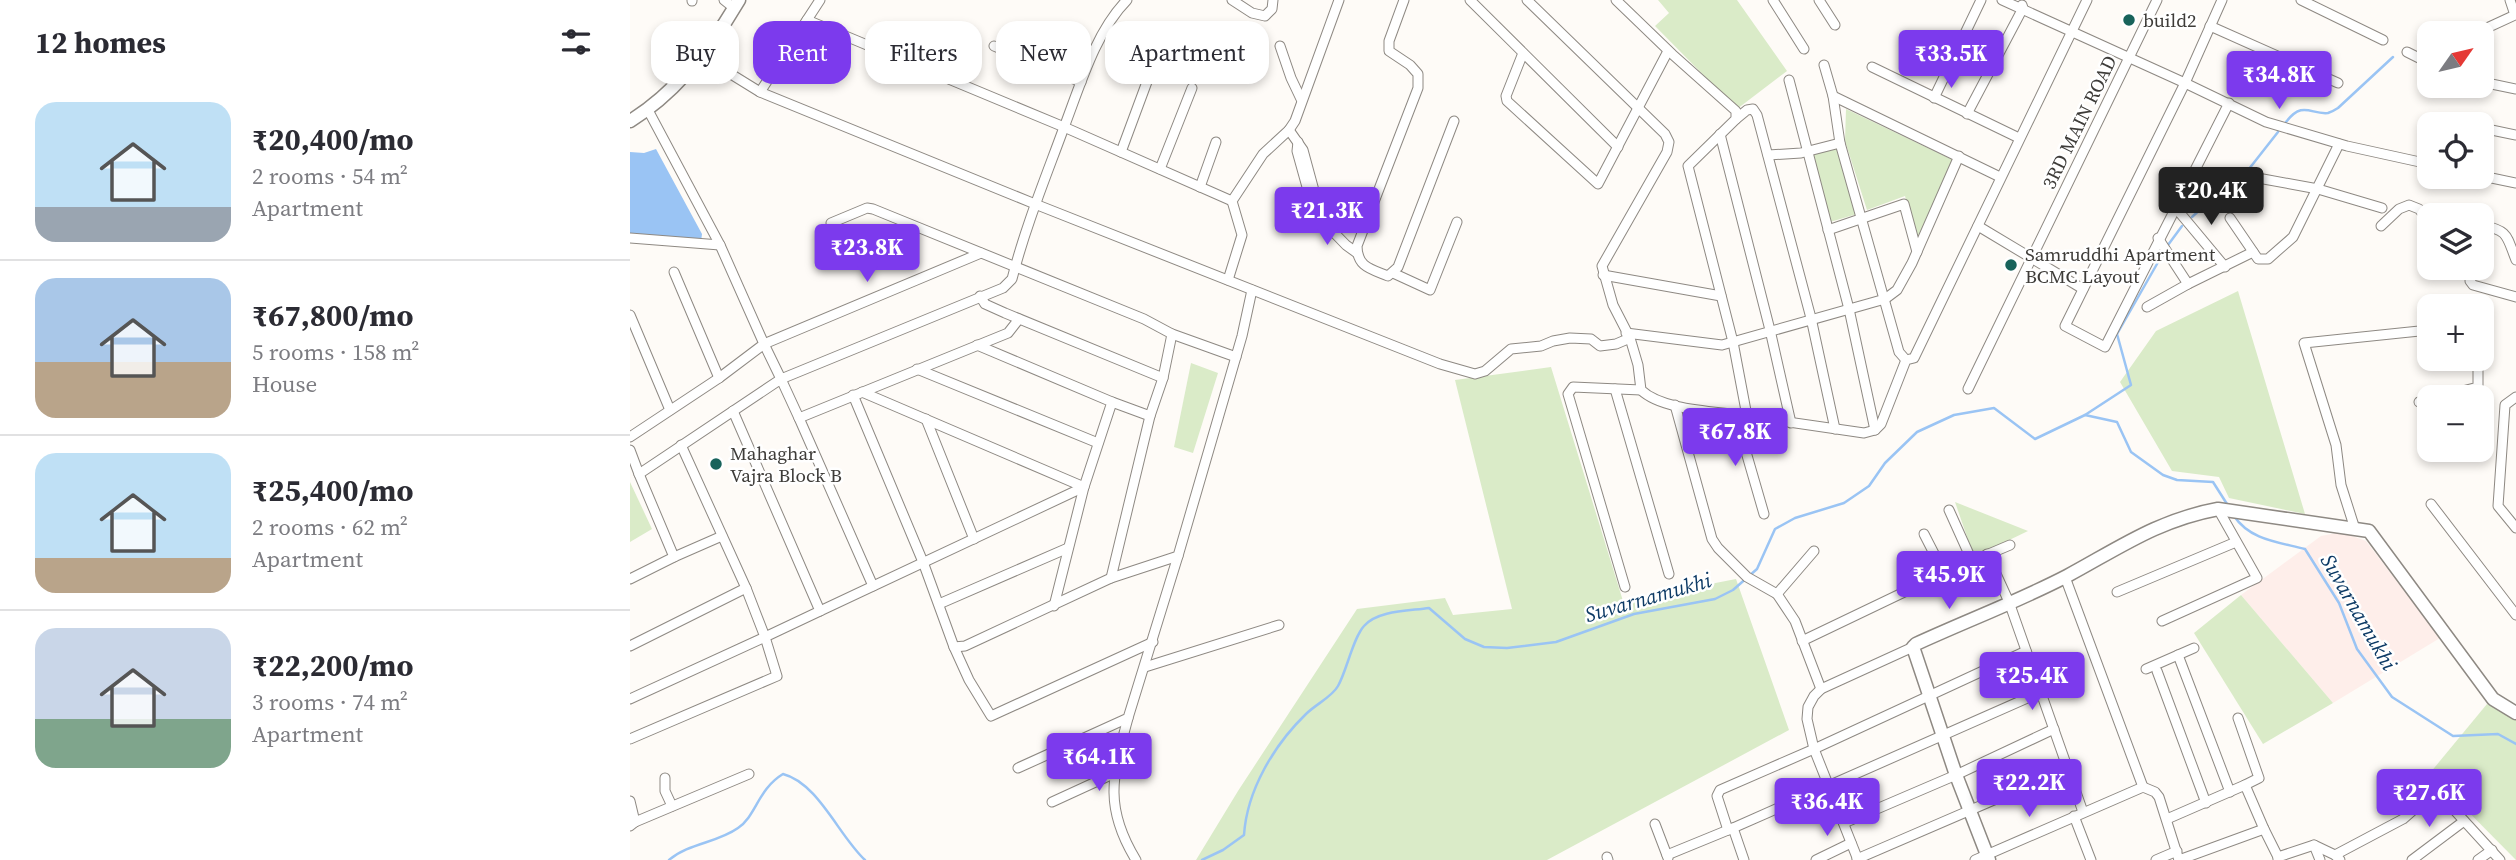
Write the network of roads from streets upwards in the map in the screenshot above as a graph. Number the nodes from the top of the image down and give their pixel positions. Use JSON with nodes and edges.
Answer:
{"nodes":[{"id":1,"x":820,"y":0,"type":"edge"},
{"id":2,"x":1126,"y":0,"type":"edge"},
{"id":3,"x":1232,"y":0,"type":"edge"},
{"id":4,"x":1273,"y":0,"type":"edge"},
{"id":5,"x":1339,"y":0,"type":"edge"},
{"id":6,"x":1404,"y":0,"type":"edge"},
{"id":7,"x":1470,"y":0,"type":"edge"},
{"id":8,"x":1527,"y":0,"type":"edge"},
{"id":9,"x":1616,"y":0,"type":"edge"},
{"id":10,"x":1773,"y":0,"type":"edge"},
{"id":11,"x":1819,"y":0,"type":"edge"},
{"id":12,"x":1981,"y":0,"type":"edge"},
{"id":13,"x":2002,"y":0,"type":"edge"},
{"id":14,"x":2087,"y":0,"type":"edge"},
{"id":15,"x":2157,"y":0,"type":"edge"},
{"id":16,"x":2222,"y":0,"type":"edge"},
{"id":17,"x":2301,"y":0,"type":"edge"},
{"id":18,"x":2510,"y":0,"type":"edge"},
{"id":19,"x":733,"y":3,"type":"edge"},
{"id":20,"x":2021,"y":4,"type":"edge"},
{"id":21,"x":807,"y":20,"type":"junction"},
{"id":22,"x":722,"y":21,"type":"edge"},
{"id":23,"x":1835,"y":25,"type":"dead end"},
{"id":24,"x":2494,"y":25,"type":"edge"},
{"id":25,"x":2210,"y":26,"type":"junction"},
{"id":26,"x":2070,"y":32,"type":"junction"},
{"id":27,"x":2383,"y":40,"type":"dead end"},
{"id":28,"x":1280,"y":46,"type":"dead end"},
{"id":29,"x":1804,"y":49,"type":"dead end"},
{"id":30,"x":1668,"y":51,"type":"junction"},
{"id":31,"x":2407,"y":52,"type":"dead end"},
{"id":32,"x":1523,"y":53,"type":"junction"},
{"id":33,"x":2130,"y":57,"type":"junction"},
{"id":34,"x":2417,"y":57,"type":"edge"},
{"id":35,"x":1091,"y":60,"type":"edge"},
{"id":36,"x":1824,"y":65,"type":"dead end"},
{"id":37,"x":1872,"y":67,"type":"dead end"},
{"id":38,"x":739,"y":79,"type":"edge"},
{"id":39,"x":1789,"y":80,"type":"dead end"},
{"id":40,"x":2185,"y":83,"type":"junction"},
{"id":41,"x":2338,"y":83,"type":"dead end"},
{"id":42,"x":676,"y":84,"type":"edge"},
{"id":43,"x":1080,"y":84,"type":"edge"},
{"id":44,"x":1145,"y":84,"type":"edge"},
{"id":45,"x":2494,"y":84,"type":"edge"},
{"id":46,"x":1192,"y":88,"type":"dead end"},
{"id":47,"x":2516,"y":89,"type":"edge"},
{"id":48,"x":760,"y":92,"type":"junction"},
{"id":49,"x":1833,"y":96,"type":"junction"},
{"id":50,"x":1934,"y":98,"type":"junction"},
{"id":51,"x":1301,"y":99,"type":"junction"},
{"id":52,"x":2229,"y":103,"type":"junction"},
{"id":53,"x":1638,"y":108,"type":"junction"},
{"id":54,"x":648,"y":110,"type":"junction"},
{"id":55,"x":1967,"y":114,"type":"junction"},
{"id":56,"x":1736,"y":119,"type":"junction"},
{"id":57,"x":630,"y":121,"type":"edge"},
{"id":58,"x":1454,"y":121,"type":"dead end"},
{"id":59,"x":1064,"y":127,"type":"junction"},
{"id":60,"x":1289,"y":130,"type":"junction"},
{"id":61,"x":2494,"y":130,"type":"edge"},
{"id":62,"x":1720,"y":134,"type":"junction"},
{"id":63,"x":2516,"y":135,"type":"edge"},
{"id":64,"x":2019,"y":138,"type":"junction"},
{"id":65,"x":1216,"y":142,"type":"dead end"},
{"id":66,"x":1840,"y":143,"type":"junction"},
{"id":67,"x":2339,"y":144,"type":"junction"},
{"id":68,"x":1618,"y":147,"type":"junction"},
{"id":69,"x":1808,"y":151,"type":"junction"},
{"id":70,"x":1121,"y":152,"type":"junction"},
{"id":71,"x":1768,"y":155,"type":"junction"},
{"id":72,"x":1959,"y":156,"type":"junction"},
{"id":73,"x":2417,"y":161,"type":"edge"},
{"id":74,"x":1160,"y":169,"type":"junction"},
{"id":75,"x":2236,"y":174,"type":"dead end"},
{"id":76,"x":2000,"y":177,"type":"junction"},
{"id":77,"x":2494,"y":178,"type":"edge"},
{"id":78,"x":2516,"y":183,"type":"edge"},
{"id":79,"x":1200,"y":187,"type":"junction"},
{"id":80,"x":2318,"y":189,"type":"junction"},
{"id":81,"x":1231,"y":201,"type":"junction"},
{"id":82,"x":1035,"y":204,"type":"junction"},
{"id":83,"x":2175,"y":207,"type":"junction"},
{"id":84,"x":2382,"y":208,"type":"dead end"},
{"id":85,"x":2417,"y":209,"type":"edge"},
{"id":86,"x":1863,"y":218,"type":"junction"},
{"id":87,"x":2230,"y":218,"type":"dead end"},
{"id":88,"x":1457,"y":222,"type":"dead end"},
{"id":89,"x":831,"y":223,"type":"dead end"},
{"id":90,"x":1978,"y":226,"type":"junction"},
{"id":91,"x":2381,"y":226,"type":"dead end"},
{"id":92,"x":2494,"y":228,"type":"edge"},
{"id":93,"x":1828,"y":230,"type":"junction"},
{"id":94,"x":630,"y":238,"type":"edge"},
{"id":95,"x":2158,"y":239,"type":"junction"},
{"id":96,"x":720,"y":245,"type":"junction"},
{"id":97,"x":1917,"y":251,"type":"junction"},
{"id":98,"x":2253,"y":252,"type":"junction"},
{"id":99,"x":981,"y":253,"type":"junction"},
{"id":100,"x":1357,"y":253,"type":"junction"},
{"id":101,"x":2030,"y":258,"type":"junction"},
{"id":102,"x":2516,"y":260,"type":"edge"},
{"id":103,"x":2225,"y":267,"type":"junction"},
{"id":104,"x":1015,"y":268,"type":"junction"},
{"id":105,"x":674,"y":272,"type":"dead end"},
{"id":106,"x":1394,"y":273,"type":"junction"},
{"id":107,"x":1603,"y":275,"type":"junction"},
{"id":108,"x":1228,"y":280,"type":"junction"},
{"id":109,"x":2470,"y":281,"type":"dead end"},
{"id":110,"x":2188,"y":284,"type":"junction"},
{"id":111,"x":2083,"y":289,"type":"junction"},
{"id":112,"x":1252,"y":290,"type":"junction"},
{"id":113,"x":980,"y":296,"type":"junction"},
{"id":114,"x":1721,"y":296,"type":"junction"},
{"id":115,"x":2516,"y":296,"type":"edge"},
{"id":116,"x":1885,"y":299,"type":"junction"},
{"id":117,"x":2147,"y":307,"type":"dead end"},
{"id":118,"x":1849,"y":309,"type":"junction"},
{"id":119,"x":630,"y":315,"type":"edge"},
{"id":120,"x":1811,"y":318,"type":"junction"},
{"id":121,"x":1019,"y":319,"type":"junction"},
{"id":122,"x":1770,"y":330,"type":"junction"},
{"id":123,"x":2417,"y":331,"type":"edge"},
{"id":124,"x":1172,"y":334,"type":"junction"},
{"id":125,"x":1628,"y":335,"type":"junction"},
{"id":126,"x":1733,"y":342,"type":"junction"},
{"id":127,"x":764,"y":344,"type":"junction"},
{"id":128,"x":977,"y":345,"type":"junction"},
{"id":129,"x":1236,"y":357,"type":"junction"},
{"id":130,"x":1906,"y":360,"type":"junction"},
{"id":131,"x":917,"y":369,"type":"junction"},
{"id":132,"x":719,"y":378,"type":"junction"},
{"id":133,"x":1163,"y":378,"type":"junction"},
{"id":134,"x":781,"y":379,"type":"junction"},
{"id":135,"x":1615,"y":389,"type":"junction"},
{"id":136,"x":1968,"y":389,"type":"dead end"},
{"id":137,"x":1641,"y":390,"type":"junction"},
{"id":138,"x":858,"y":393,"type":"junction"},
{"id":139,"x":2516,"y":397,"type":"edge"},
{"id":140,"x":1112,"y":402,"type":"junction"},
{"id":141,"x":1675,"y":405,"type":"junction"},
{"id":142,"x":670,"y":410,"type":"junction"},
{"id":143,"x":733,"y":411,"type":"junction"},
{"id":144,"x":1735,"y":414,"type":"junction"},
{"id":145,"x":1150,"y":416,"type":"junction"},
{"id":146,"x":1747,"y":416,"type":"junction"},
{"id":147,"x":799,"y":418,"type":"junction"},
{"id":148,"x":926,"y":419,"type":"junction"},
{"id":149,"x":1791,"y":423,"type":"junction"},
{"id":150,"x":1835,"y":429,"type":"junction"},
{"id":151,"x":1875,"y":430,"type":"junction"},
{"id":152,"x":630,"y":436,"type":"edge"},
{"id":153,"x":1098,"y":443,"type":"junction"},
{"id":154,"x":681,"y":446,"type":"junction"},
{"id":155,"x":630,"y":450,"type":"edge"},
{"id":156,"x":639,"y":474,"type":"junction"},
{"id":157,"x":1084,"y":487,"type":"junction"},
{"id":158,"x":2431,"y":504,"type":"dead end"},
{"id":159,"x":1949,"y":510,"type":"dead end"},
{"id":160,"x":2223,"y":510,"type":"junction"},
{"id":161,"x":1764,"y":514,"type":"dead end"},
{"id":162,"x":2516,"y":528,"type":"edge"},
{"id":163,"x":2355,"y":529,"type":"junction"},
{"id":164,"x":1924,"y":534,"type":"dead end"},
{"id":165,"x":722,"y":536,"type":"junction"},
{"id":166,"x":974,"y":539,"type":"junction"},
{"id":167,"x":2236,"y":542,"type":"junction"},
{"id":168,"x":2010,"y":545,"type":"dead end"},
{"id":169,"x":1068,"y":548,"type":"junction"},
{"id":170,"x":1814,"y":551,"type":"dead end"},
{"id":171,"x":1987,"y":554,"type":"junction"},
{"id":172,"x":674,"y":556,"type":"junction"},
{"id":173,"x":1178,"y":556,"type":"junction"},
{"id":174,"x":1972,"y":561,"type":"junction"},
{"id":175,"x":923,"y":562,"type":"junction"},
{"id":176,"x":1944,"y":573,"type":"junction"},
{"id":177,"x":1669,"y":574,"type":"dead end"},
{"id":178,"x":2065,"y":577,"type":"junction"},
{"id":179,"x":1111,"y":578,"type":"junction"},
{"id":180,"x":630,"y":579,"type":"edge"},
{"id":181,"x":873,"y":586,"type":"junction"},
{"id":182,"x":1625,"y":587,"type":"dead end"},
{"id":183,"x":746,"y":588,"type":"junction"},
{"id":184,"x":2117,"y":592,"type":"dead end"},
{"id":185,"x":1777,"y":594,"type":"junction"},
{"id":186,"x":2009,"y":602,"type":"junction"},
{"id":187,"x":939,"y":604,"type":"junction"},
{"id":188,"x":1054,"y":606,"type":"junction"},
{"id":189,"x":820,"y":611,"type":"junction"},
{"id":190,"x":2516,"y":615,"type":"edge"},
{"id":191,"x":2162,"y":621,"type":"dead end"},
{"id":192,"x":1279,"y":625,"type":"dead end"},
{"id":193,"x":765,"y":637,"type":"junction"},
{"id":194,"x":1802,"y":641,"type":"junction"},
{"id":195,"x":1153,"y":642,"type":"junction"},
{"id":196,"x":630,"y":646,"type":"edge"},
{"id":197,"x":954,"y":647,"type":"junction"},
{"id":198,"x":1913,"y":648,"type":"junction"},
{"id":199,"x":2194,"y":648,"type":"dead end"},
{"id":200,"x":2026,"y":652,"type":"junction"},
{"id":201,"x":2178,"y":655,"type":"junction"},
{"id":202,"x":1145,"y":667,"type":"junction"},
{"id":203,"x":2146,"y":669,"type":"dead end"},
{"id":204,"x":2157,"y":671,"type":"dead end"},
{"id":205,"x":1821,"y":689,"type":"junction"},
{"id":206,"x":2041,"y":692,"type":"junction"},
{"id":207,"x":1929,"y":697,"type":"junction"},
{"id":208,"x":630,"y":699,"type":"edge"},
{"id":209,"x":2516,"y":713,"type":"edge"},
{"id":210,"x":1128,"y":718,"type":"junction"},
{"id":211,"x":2238,"y":718,"type":"dead end"},
{"id":212,"x":2054,"y":729,"type":"junction"},
{"id":213,"x":1943,"y":736,"type":"junction"},
{"id":214,"x":630,"y":738,"type":"edge"},
{"id":215,"x":1814,"y":749,"type":"junction"},
{"id":216,"x":1018,"y":768,"type":"dead end"},
{"id":217,"x":2068,"y":768,"type":"junction"},
{"id":218,"x":749,"y":774,"type":"dead end"},
{"id":219,"x":1113,"y":774,"type":"junction"},
{"id":220,"x":1956,"y":775,"type":"junction"},
{"id":221,"x":665,"y":778,"type":"dead end"},
{"id":222,"x":2245,"y":785,"type":"junction"},
{"id":223,"x":1829,"y":786,"type":"junction"},
{"id":224,"x":2143,"y":788,"type":"junction"},
{"id":225,"x":2230,"y":792,"type":"junction"},
{"id":226,"x":630,"y":801,"type":"edge"},
{"id":227,"x":1052,"y":802,"type":"dead end"},
{"id":228,"x":2206,"y":803,"type":"junction"},
{"id":229,"x":672,"y":806,"type":"junction"},
{"id":230,"x":1970,"y":809,"type":"junction"},
{"id":231,"x":2078,"y":814,"type":"junction"},
{"id":232,"x":2167,"y":819,"type":"junction"},
{"id":233,"x":2464,"y":821,"type":"junction"},
{"id":234,"x":1844,"y":823,"type":"junction"},
{"id":235,"x":633,"y":824,"type":"edge"},
{"id":236,"x":1655,"y":824,"type":"dead end"},
{"id":237,"x":1730,"y":829,"type":"junction"},
{"id":238,"x":2264,"y":829,"type":"junction"},
{"id":239,"x":1851,"y":843,"type":"junction"},
{"id":240,"x":2314,"y":845,"type":"junction"},
{"id":241,"x":2492,"y":850,"type":"junction"},
{"id":242,"x":1668,"y":857,"type":"edge"},
{"id":243,"x":2178,"y":857,"type":"edge"},
{"id":244,"x":2338,"y":857,"type":"edge"},
{"id":245,"x":1983,"y":858,"type":"edge"},
{"id":246,"x":2278,"y":859,"type":"edge"},
{"id":247,"x":1136,"y":860,"type":"edge"},
{"id":248,"x":1744,"y":860,"type":"edge"},
{"id":249,"x":1816,"y":860,"type":"edge"},
{"id":250,"x":1858,"y":860,"type":"edge"},
{"id":251,"x":2091,"y":860,"type":"edge"},
{"id":252,"x":2156,"y":860,"type":"edge"},
{"id":253,"x":2320,"y":860,"type":"edge"},
{"id":254,"x":2412,"y":860,"type":"edge"},
{"id":255,"x":2478,"y":860,"type":"edge"},
{"id":256,"x":2500,"y":860,"type":"edge"}],
"edges":[{"from":1,"to":21,"type":"street"},
{"from":2,"to":35,"type":"street"},
{"from":3,"to":4,"type":"street"},
{"from":5,"to":51,"type":"street"},
{"from":6,"to":100,"type":"street"},
{"from":7,"to":32,"type":"street"},
{"from":8,"to":53,"type":"street"},
{"from":9,"to":30,"type":"street"},
{"from":10,"to":29,"type":"street"},
{"from":11,"to":23,"type":"street"},
{"from":12,"to":50,"type":"street"},
{"from":13,"to":20,"type":"street"},
{"from":14,"to":26,"type":"street"},
{"from":15,"to":33,"type":"street","name":"3RD MAIN ROAD"},
{"from":16,"to":25,"type":"street"},
{"from":17,"to":27,"type":"street"},
{"from":18,"to":24,"type":"street"},
{"from":19,"to":22,"type":"street"},
{"from":20,"to":26,"type":"street"},
{"from":20,"to":55,"type":"street"},
{"from":21,"to":48,"type":"street"},
{"from":21,"to":59,"type":"street"},
{"from":25,"to":40,"type":"street"},
{"from":25,"to":41,"type":"street"},
{"from":26,"to":33,"type":"street"},
{"from":26,"to":64,"type":"street"},
{"from":28,"to":51,"type":"street"},
{"from":30,"to":53,"type":"street"},
{"from":30,"to":56,"type":"street"},
{"from":31,"to":34,"type":"street"},
{"from":32,"to":68,"type":"street"},
{"from":32,"to":68,"type":"street"},
{"from":33,"to":40,"type":"street"},
{"from":33,"to":101,"type":"street","name":"3RD MAIN ROAD"},
{"from":36,"to":49,"type":"street"},
{"from":37,"to":50,"type":"street"},
{"from":38,"to":48,"type":"street"},
{"from":39,"to":69,"type":"street"},
{"from":40,"to":52,"type":"street"},
{"from":40,"to":111,"type":"street"},
{"from":42,"to":54,"type":"street"},
{"from":43,"to":59,"type":"street"},
{"from":44,"to":70,"type":"street"},
{"from":45,"to":47,"type":"street"},
{"from":46,"to":74,"type":"street"},
{"from":48,"to":82,"type":"street"},
{"from":49,"to":66,"type":"street"},
{"from":49,"to":72,"type":"street"},
{"from":50,"to":55,"type":"street"},
{"from":51,"to":60,"type":"street"},
{"from":52,"to":67,"type":"street"},
{"from":52,"to":83,"type":"street"},
{"from":53,"to":68,"type":"street"},
{"from":53,"to":107,"type":"street"},
{"from":54,"to":57,"type":"street"},
{"from":54,"to":96,"type":"street"},
{"from":55,"to":64,"type":"street"},
{"from":56,"to":62,"type":"street"},
{"from":56,"to":71,"type":"street"},
{"from":58,"to":106,"type":"street"},
{"from":59,"to":70,"type":"street"},
{"from":59,"to":82,"type":"street"},
{"from":60,"to":81,"type":"street"},
{"from":60,"to":100,"type":"street"},
{"from":61,"to":63,"type":"street"},
{"from":62,"to":114,"type":"street"},
{"from":62,"to":122,"type":"street"},
{"from":64,"to":76,"type":"street"},
{"from":65,"to":79,"type":"street"},
{"from":66,"to":69,"type":"street"},
{"from":66,"to":86,"type":"street"},
{"from":67,"to":73,"type":"street"},
{"from":67,"to":80,"type":"street"},
{"from":69,"to":71,"type":"street"},
{"from":69,"to":93,"type":"street"},
{"from":70,"to":74,"type":"street"},
{"from":71,"to":120,"type":"street"},
{"from":72,"to":76,"type":"street"},
{"from":72,"to":97,"type":"street"},
{"from":74,"to":79,"type":"street"},
{"from":75,"to":80,"type":"street"},
{"from":76,"to":90,"type":"street"},
{"from":77,"to":78,"type":"street"},
{"from":79,"to":81,"type":"street"},
{"from":80,"to":84,"type":"street"},
{"from":80,"to":98,"type":"street"},
{"from":81,"to":108,"type":"street"},
{"from":82,"to":104,"type":"street"},
{"from":82,"to":108,"type":"street"},
{"from":83,"to":95,"type":"street"},
{"from":83,"to":103,"type":"street"},
{"from":85,"to":91,"type":"street"},
{"from":86,"to":93,"type":"street"},
{"from":86,"to":97,"type":"street"},
{"from":86,"to":116,"type":"street"},
{"from":87,"to":98,"type":"street"},
{"from":88,"to":106,"type":"street"},
{"from":89,"to":99,"type":"street"},
{"from":90,"to":101,"type":"street"},
{"from":90,"to":130,"type":"street"},
{"from":92,"to":102,"type":"street"},
{"from":93,"to":118,"type":"street"},
{"from":94,"to":96,"type":"street"},
{"from":95,"to":110,"type":"street"},
{"from":95,"to":111,"type":"street"},
{"from":96,"to":127,"type":"street"},
{"from":97,"to":116,"type":"street"},
{"from":98,"to":103,"type":"street"},
{"from":99,"to":104,"type":"street"},
{"from":99,"to":127,"type":"street"},
{"from":100,"to":106,"type":"street"},
{"from":101,"to":111,"type":"street"},
{"from":101,"to":136,"type":"street","name":"3RD MAIN ROAD"},
{"from":103,"to":110,"type":"street"},
{"from":104,"to":113,"type":"street"},
{"from":104,"to":124,"type":"street"},
{"from":105,"to":132,"type":"street"},
{"from":107,"to":114,"type":"street"},
{"from":107,"to":125,"type":"street"},
{"from":108,"to":112,"type":"street"},
{"from":109,"to":115,"type":"street"},
{"from":110,"to":117,"type":"street"},
{"from":112,"to":125,"type":"street"},
{"from":112,"to":129,"type":"street"},
{"from":113,"to":121,"type":"street"},
{"from":113,"to":134,"type":"street"},
{"from":114,"to":126,"type":"street"},
{"from":116,"to":118,"type":"street"},
{"from":116,"to":130,"type":"street"},
{"from":118,"to":120,"type":"street"},
{"from":118,"to":151,"type":"street"},
{"from":119,"to":142,"type":"street"},
{"from":120,"to":122,"type":"street"},
{"from":120,"to":150,"type":"street"},
{"from":121,"to":128,"type":"street"},
{"from":121,"to":133,"type":"street"},
{"from":122,"to":126,"type":"street"},
{"from":122,"to":149,"type":"street"},
{"from":123,"to":163,"type":"street"},
{"from":124,"to":129,"type":"street"},
{"from":124,"to":133,"type":"street"},
{"from":125,"to":126,"type":"street"},
{"from":125,"to":137,"type":"street"},
{"from":126,"to":146,"type":"street"},
{"from":127,"to":132,"type":"street"},
{"from":127,"to":134,"type":"street"},
{"from":128,"to":131,"type":"street"},
{"from":128,"to":140,"type":"street"},
{"from":129,"to":173,"type":"street"},
{"from":130,"to":151,"type":"street"},
{"from":131,"to":138,"type":"street"},
{"from":131,"to":153,"type":"street"},
{"from":132,"to":142,"type":"street"},
{"from":133,"to":145,"type":"street"},
{"from":134,"to":143,"type":"street"},
{"from":134,"to":147,"type":"street"},
{"from":135,"to":137,"type":"street"},
{"from":135,"to":177,"type":"street"},
{"from":135,"to":182,"type":"street"},
{"from":137,"to":141,"type":"street"},
{"from":138,"to":147,"type":"street"},
{"from":138,"to":148,"type":"street"},
{"from":138,"to":175,"type":"street"},
{"from":139,"to":162,"type":"street"},
{"from":140,"to":145,"type":"street"},
{"from":140,"to":153,"type":"street"},
{"from":141,"to":144,"type":"street"},
{"from":141,"to":185,"type":"street"},
{"from":142,"to":152,"type":"street"},
{"from":143,"to":154,"type":"street"},
{"from":143,"to":189,"type":"street"},
{"from":144,"to":146,"type":"street"},
{"from":144,"to":161,"type":"street"},
{"from":145,"to":179,"type":"street"},
{"from":146,"to":149,"type":"street"},
{"from":147,"to":181,"type":"street"},
{"from":148,"to":157,"type":"street"},
{"from":148,"to":166,"type":"street"},
{"from":149,"to":150,"type":"street"},
{"from":150,"to":151,"type":"street"},
{"from":153,"to":157,"type":"street"},
{"from":154,"to":156,"type":"street"},
{"from":154,"to":165,"type":"street"},
{"from":155,"to":156,"type":"street"},
{"from":156,"to":172,"type":"street"},
{"from":157,"to":166,"type":"street"},
{"from":157,"to":169,"type":"street"},
{"from":158,"to":190,"type":"street"},
{"from":159,"to":174,"type":"street"},
{"from":160,"to":163,"type":"street"},
{"from":160,"to":167,"type":"street"},
{"from":160,"to":178,"type":"street"},
{"from":163,"to":209,"type":"street"},
{"from":164,"to":176,"type":"street"},
{"from":165,"to":172,"type":"street"},
{"from":165,"to":183,"type":"street"},
{"from":166,"to":175,"type":"street"},
{"from":167,"to":184,"type":"street"},
{"from":167,"to":191,"type":"street"},
{"from":168,"to":171,"type":"street"},
{"from":169,"to":187,"type":"street"},
{"from":169,"to":188,"type":"street"},
{"from":170,"to":185,"type":"street"},
{"from":171,"to":174,"type":"street"},
{"from":171,"to":186,"type":"street"},
{"from":172,"to":180,"type":"street"},
{"from":173,"to":179,"type":"street"},
{"from":173,"to":195,"type":"street"},
{"from":174,"to":176,"type":"street"},
{"from":175,"to":181,"type":"street"},
{"from":175,"to":187,"type":"street"},
{"from":176,"to":194,"type":"street"},
{"from":178,"to":186,"type":"street"},
{"from":178,"to":224,"type":"street"},
{"from":179,"to":188,"type":"street"},
{"from":181,"to":189,"type":"street"},
{"from":183,"to":193,"type":"street"},
{"from":183,"to":196,"type":"street"},
{"from":185,"to":194,"type":"street"},
{"from":186,"to":198,"type":"street"},
{"from":186,"to":200,"type":"street"},
{"from":187,"to":197,"type":"street"},
{"from":188,"to":197,"type":"street"},
{"from":189,"to":193,"type":"street"},
{"from":192,"to":202,"type":"street"},
{"from":193,"to":208,"type":"street"},
{"from":193,"to":214,"type":"street"},
{"from":194,"to":205,"type":"street"},
{"from":195,"to":197,"type":"street"},
{"from":195,"to":202,"type":"street"},
{"from":198,"to":205,"type":"street"},
{"from":198,"to":207,"type":"street"},
{"from":199,"to":201,"type":"street"},
{"from":200,"to":206,"type":"street"},
{"from":200,"to":207,"type":"street"},
{"from":201,"to":203,"type":"street"},
{"from":201,"to":225,"type":"street"},
{"from":202,"to":210,"type":"street"},
{"from":204,"to":228,"type":"street"},
{"from":205,"to":215,"type":"street"},
{"from":206,"to":212,"type":"street"},
{"from":206,"to":213,"type":"street"},
{"from":207,"to":213,"type":"street"},
{"from":207,"to":215,"type":"street"},
{"from":210,"to":216,"type":"street"},
{"from":210,"to":219,"type":"street"},
{"from":211,"to":222,"type":"street"},
{"from":212,"to":217,"type":"street"},
{"from":212,"to":220,"type":"street"},
{"from":213,"to":220,"type":"street"},
{"from":213,"to":223,"type":"street"},
{"from":215,"to":223,"type":"street"},
{"from":215,"to":237,"type":"street"},
{"from":217,"to":230,"type":"street"},
{"from":217,"to":231,"type":"street"},
{"from":218,"to":229,"type":"street"},
{"from":219,"to":227,"type":"street"},
{"from":219,"to":247,"type":"street"},
{"from":220,"to":230,"type":"street"},
{"from":220,"to":234,"type":"street"},
{"from":221,"to":229,"type":"street"},
{"from":222,"to":225,"type":"street"},
{"from":222,"to":238,"type":"street"},
{"from":223,"to":234,"type":"street"},
{"from":223,"to":237,"type":"street"},
{"from":224,"to":231,"type":"street"},
{"from":224,"to":232,"type":"street"},
{"from":225,"to":228,"type":"street"},
{"from":226,"to":235,"type":"street"},
{"from":228,"to":232,"type":"street"},
{"from":229,"to":235,"type":"street"},
{"from":230,"to":245,"type":"street"},
{"from":230,"to":250,"type":"street"},
{"from":231,"to":245,"type":"street"},
{"from":231,"to":251,"type":"street"},
{"from":232,"to":243,"type":"street"},
{"from":233,"to":241,"type":"street"},
{"from":233,"to":244,"type":"street"},
{"from":233,"to":254,"type":"street"},
{"from":234,"to":239,"type":"street"},
{"from":236,"to":242,"type":"street"},
{"from":237,"to":242,"type":"street"},
{"from":237,"to":248,"type":"street"},
{"from":238,"to":243,"type":"street"},
{"from":238,"to":246,"type":"street"},
{"from":239,"to":249,"type":"street"},
{"from":239,"to":250,"type":"street"},
{"from":240,"to":244,"type":"street"},
{"from":240,"to":246,"type":"street"},
{"from":240,"to":253,"type":"street"},
{"from":241,"to":255,"type":"street"},
{"from":241,"to":256,"type":"street"},
{"from":243,"to":252,"type":"street"}]}
